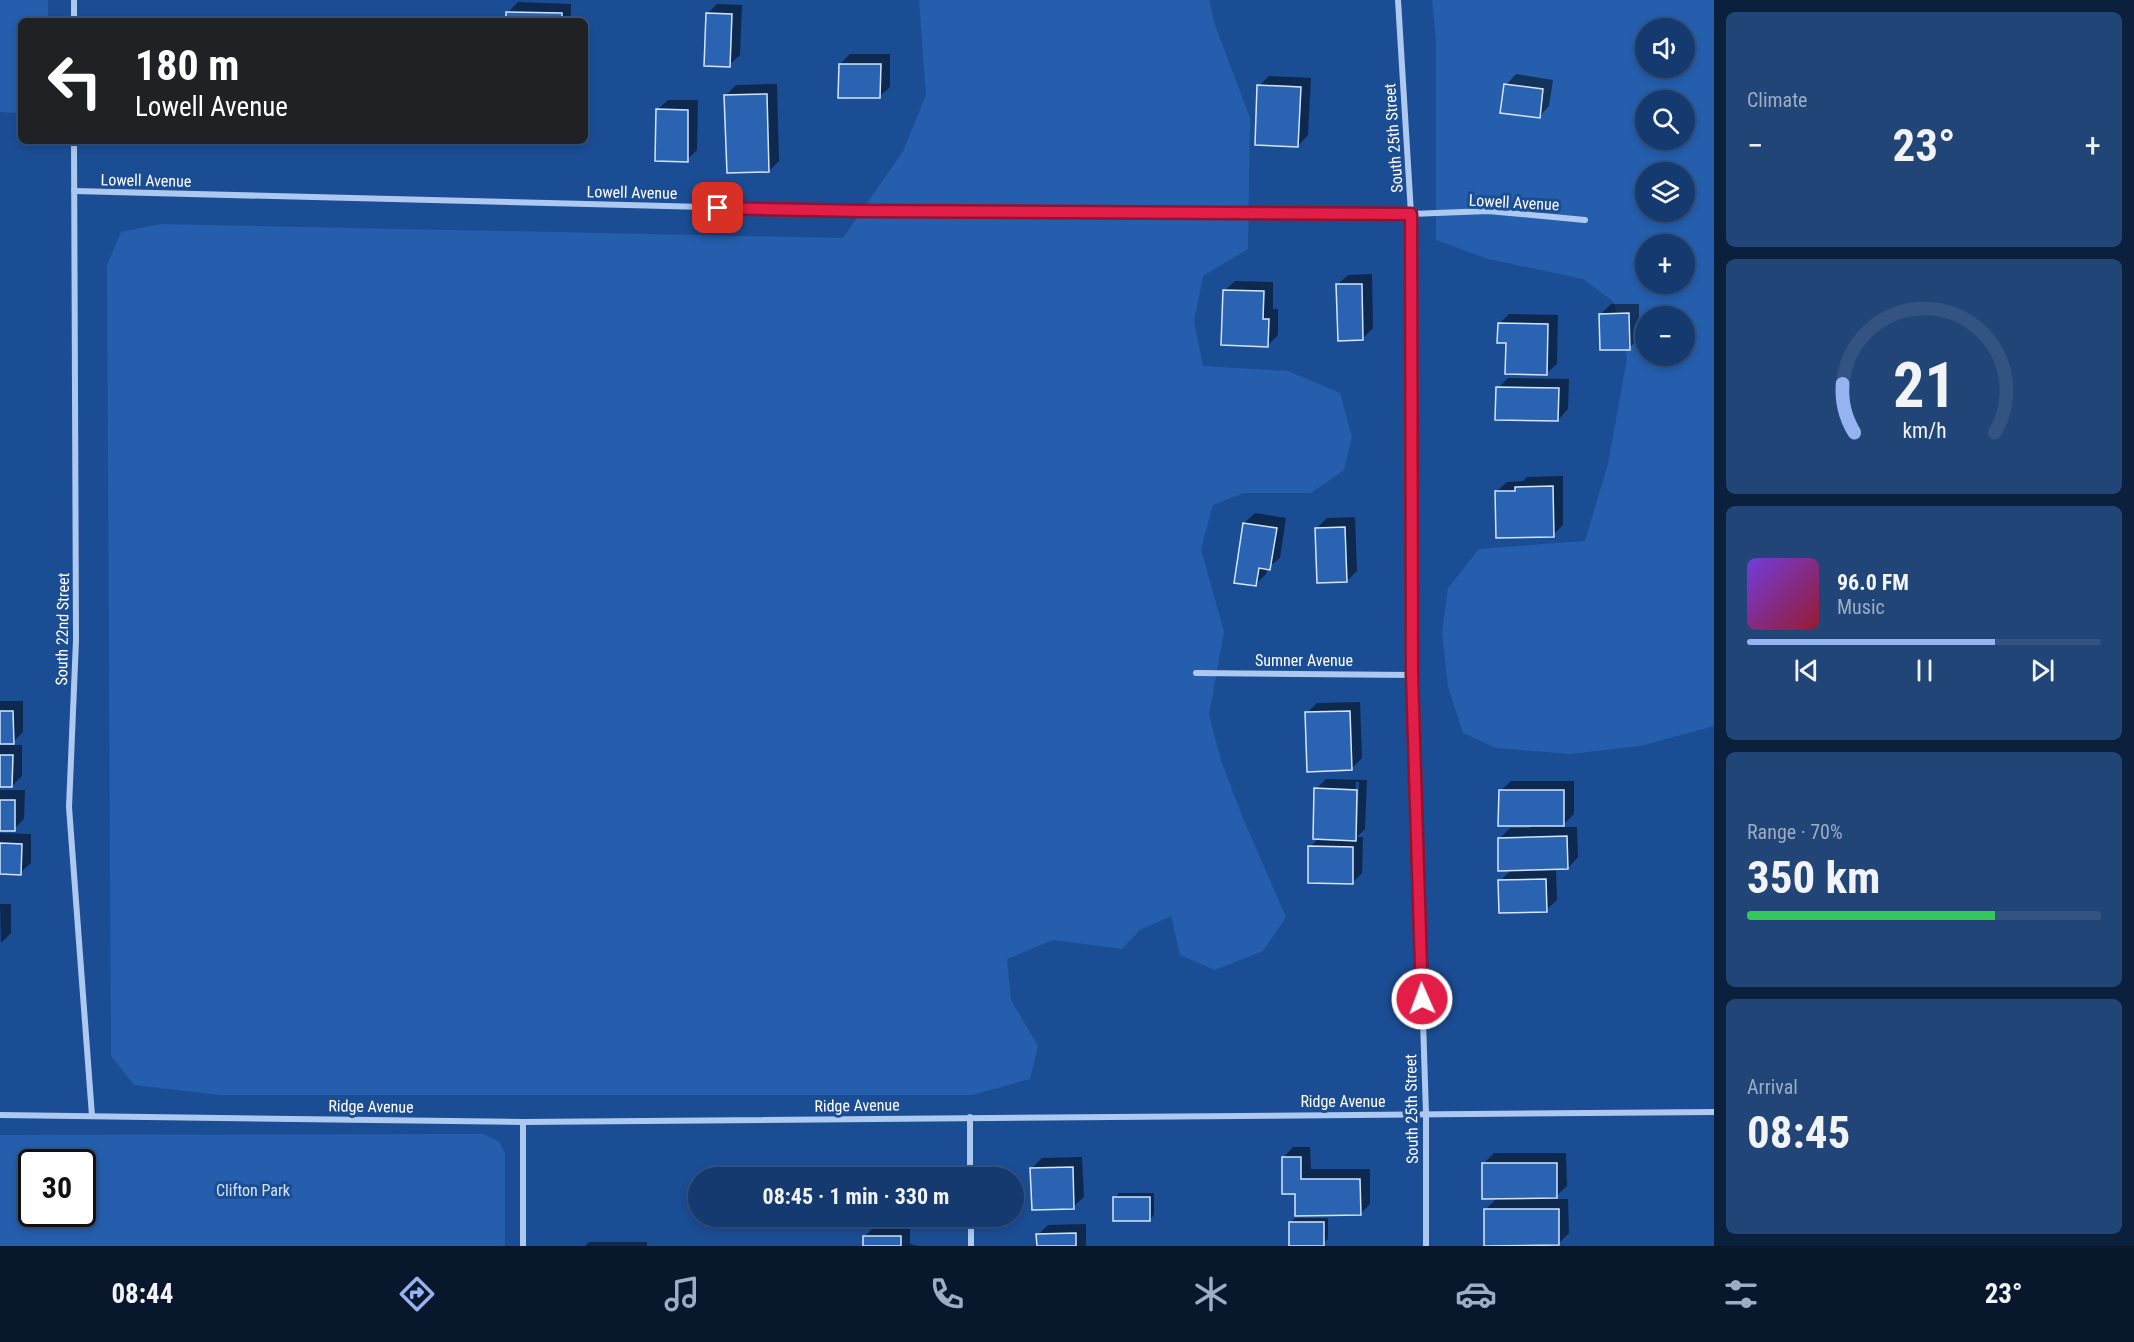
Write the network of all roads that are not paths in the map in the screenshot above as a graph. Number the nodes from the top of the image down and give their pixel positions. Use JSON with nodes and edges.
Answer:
{"nodes":[{"id":1,"x":74,"y":0,"type":"edge"},
{"id":2,"x":1398,"y":0,"type":"edge"},
{"id":3,"x":74,"y":18,"type":"edge"},
{"id":4,"x":74,"y":144,"type":"edge"},
{"id":5,"x":74,"y":191,"type":"junction"},
{"id":6,"x":1411,"y":214,"type":"junction"},
{"id":7,"x":1585,"y":220,"type":"dead end"},
{"id":8,"x":1196,"y":673,"type":"dead end"},
{"id":9,"x":1412,"y":675,"type":"junction"},
{"id":10,"x":1714,"y":1112,"type":"edge"},
{"id":11,"x":1425,"y":1114,"type":"junction"},
{"id":12,"x":0,"y":1115,"type":"edge"},
{"id":13,"x":92,"y":1116,"type":"junction"},
{"id":14,"x":970,"y":1117,"type":"junction"},
{"id":15,"x":523,"y":1122,"type":"junction"},
{"id":16,"x":970,"y":1167,"type":"edge"},
{"id":17,"x":971,"y":1227,"type":"edge"},
{"id":18,"x":523,"y":1246,"type":"edge"},
{"id":19,"x":971,"y":1246,"type":"edge"},
{"id":20,"x":1426,"y":1246,"type":"edge"}],
"edges":[{"from":1,"to":3,"type":"street"},
{"from":2,"to":6,"type":"street","name":"South 25th Street"},
{"from":4,"to":5,"type":"street","name":"South 22nd Street"},
{"from":5,"to":6,"type":"street","name":"Lowell Avenue"},
{"from":5,"to":13,"type":"street","name":"South 22nd Street"},
{"from":6,"to":7,"type":"street","name":"Lowell Avenue"},
{"from":6,"to":9,"type":"street","name":"South 25th Street"},
{"from":8,"to":9,"type":"street","name":"Sumner Avenue"},
{"from":9,"to":11,"type":"street","name":"South 25th Street"},
{"from":10,"to":11,"type":"street","name":"Ridge Avenue"},
{"from":11,"to":14,"type":"street","name":"Ridge Avenue"},
{"from":11,"to":20,"type":"street","name":"South 25th Street"},
{"from":12,"to":13,"type":"street","name":"Ridge Avenue"},
{"from":13,"to":15,"type":"street","name":"Ridge Avenue"},
{"from":14,"to":15,"type":"street","name":"Ridge Avenue"},
{"from":14,"to":16,"type":"street"},
{"from":15,"to":18,"type":"street"},
{"from":17,"to":19,"type":"street"}]}
